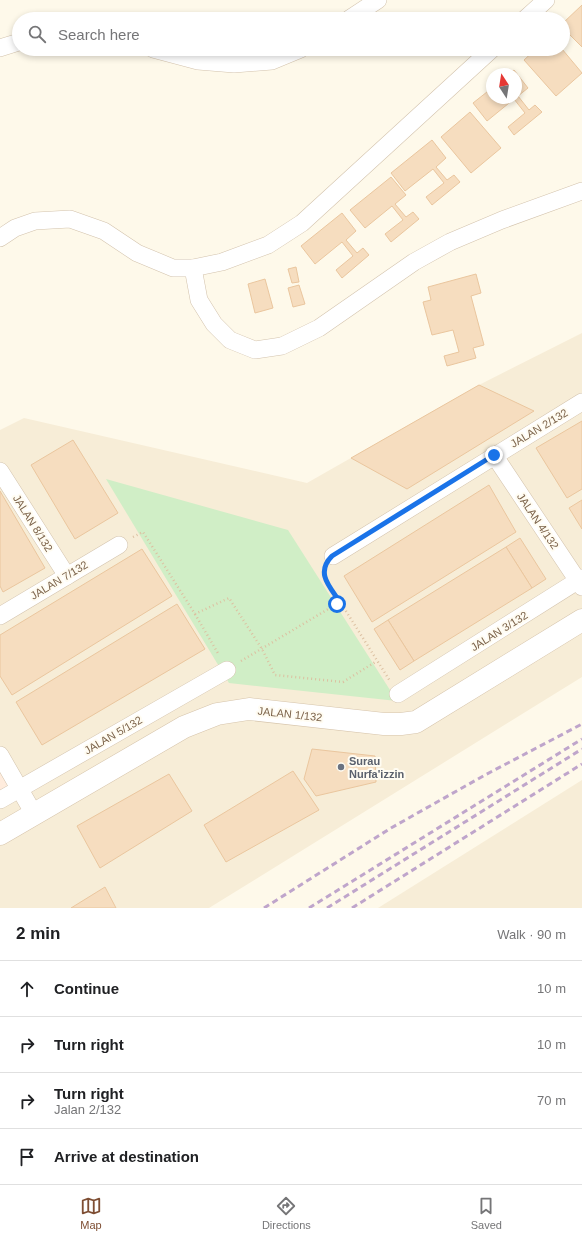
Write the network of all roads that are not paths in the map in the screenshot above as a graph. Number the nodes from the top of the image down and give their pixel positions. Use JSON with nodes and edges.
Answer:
{"nodes":[{"id":1,"x":378,"y":0,"type":"edge"},
{"id":2,"x":546,"y":0,"type":"edge"},
{"id":3,"x":360,"y":12,"type":"edge"},
{"id":4,"x":533,"y":12,"type":"edge"},
{"id":5,"x":12,"y":44,"type":"edge"},
{"id":6,"x":0,"y":48,"type":"edge"},
{"id":7,"x":179,"y":56,"type":"edge"},
{"id":8,"x":284,"y":56,"type":"edge"},
{"id":9,"x":484,"y":56,"type":"edge"},
{"id":10,"x":582,"y":190,"type":"edge"},
{"id":11,"x":0,"y":238,"type":"edge"},
{"id":12,"x":193,"y":268,"type":"junction"},
{"id":13,"x":582,"y":402,"type":"edge"},
{"id":14,"x":494,"y":455,"type":"junction"},
{"id":15,"x":0,"y":471,"type":"edge"},
{"id":16,"x":119,"y":545,"type":"road end"},
{"id":17,"x":334,"y":556,"type":"road end"},
{"id":18,"x":67,"y":576,"type":"junction"},
{"id":19,"x":581,"y":582,"type":"edge"},
{"id":20,"x":0,"y":616,"type":"edge"},
{"id":21,"x":582,"y":620,"type":"edge"},
{"id":22,"x":227,"y":670,"type":"road end"},
{"id":23,"x":398,"y":694,"type":"road end"},
{"id":24,"x":0,"y":755,"type":"edge"},
{"id":25,"x":20,"y":789,"type":"junction"},
{"id":26,"x":0,"y":800,"type":"edge"},
{"id":27,"x":34,"y":814,"type":"junction"},
{"id":28,"x":0,"y":834,"type":"edge"}],
"edges":[{"from":1,"to":3,"type":"street"},
{"from":2,"to":4,"type":"street"},
{"from":5,"to":6,"type":"street"},
{"from":7,"to":8,"type":"street"},
{"from":9,"to":12,"type":"street"},
{"from":10,"to":12,"type":"street"},
{"from":11,"to":12,"type":"street"},
{"from":13,"to":14,"type":"street","name":"JALAN 2/132"},
{"from":14,"to":17,"type":"street","name":"JALAN 2/132"},
{"from":14,"to":19,"type":"street","name":"JALAN 4/132"},
{"from":15,"to":18,"type":"street","name":"JALAN 8/132"},
{"from":16,"to":18,"type":"street","name":"JALAN 7/132"},
{"from":18,"to":20,"type":"street","name":"JALAN 7/132"},
{"from":19,"to":23,"type":"street","name":"JALAN 3/132"},
{"from":21,"to":27,"type":"street","name":"JALAN 1/132"},
{"from":22,"to":25,"type":"street","name":"JALAN 5/132"},
{"from":24,"to":25,"type":"street"},
{"from":25,"to":26,"type":"street","name":"JALAN 5/132"},
{"from":25,"to":27,"type":"street"},
{"from":27,"to":28,"type":"street","name":"JALAN 1/132"}]}
